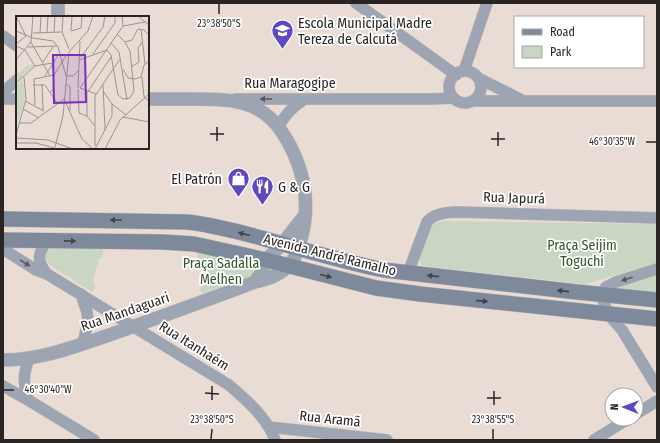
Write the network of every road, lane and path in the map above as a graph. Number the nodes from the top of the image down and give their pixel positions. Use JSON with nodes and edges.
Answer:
{"nodes":[{"id":1,"x":58,"y":3,"type":"edge"},
{"id":2,"x":356,"y":3,"type":"edge"},
{"id":3,"x":487,"y":3,"type":"edge"},
{"id":4,"x":58,"y":16,"type":"edge"},
{"id":5,"x":3,"y":36,"type":"edge"},
{"id":6,"x":16,"y":45,"type":"edge"},
{"id":7,"x":460,"y":73,"type":"junction"},
{"id":8,"x":478,"y":78,"type":"junction"},
{"id":9,"x":16,"y":81,"type":"edge"},
{"id":10,"x":450,"y":86,"type":"junction"},
{"id":11,"x":3,"y":92,"type":"edge"},
{"id":12,"x":454,"y":98,"type":"junction"},
{"id":13,"x":3,"y":99,"type":"edge"},
{"id":14,"x":16,"y":99,"type":"edge"},
{"id":15,"x":149,"y":99,"type":"edge"},
{"id":16,"x":220,"y":99,"type":"junction"},
{"id":17,"x":305,"y":99,"type":"junction"},
{"id":18,"x":431,"y":99,"type":"junction"},
{"id":19,"x":472,"y":101,"type":"junction"},
{"id":20,"x":522,"y":101,"type":"junction"},
{"id":21,"x":657,"y":101,"type":"edge"},
{"id":22,"x":279,"y":126,"type":"junction"},
{"id":23,"x":305,"y":216,"type":"junction"},
{"id":24,"x":657,"y":218,"type":"edge"},
{"id":25,"x":3,"y":219,"type":"edge"},
{"id":26,"x":211,"y":225,"type":"junction"},
{"id":27,"x":3,"y":240,"type":"edge"},
{"id":28,"x":47,"y":240,"type":"junction"},
{"id":29,"x":282,"y":244,"type":"junction"},
{"id":30,"x":205,"y":246,"type":"junction"},
{"id":31,"x":298,"y":248,"type":"junction"},
{"id":32,"x":3,"y":249,"type":"edge"},
{"id":33,"x":266,"y":260,"type":"junction"},
{"id":34,"x":289,"y":266,"type":"junction"},
{"id":35,"x":657,"y":269,"type":"edge"},
{"id":36,"x":408,"y":273,"type":"junction"},
{"id":37,"x":48,"y":274,"type":"junction"},
{"id":38,"x":255,"y":282,"type":"junction"},
{"id":39,"x":81,"y":294,"type":"junction"},
{"id":40,"x":601,"y":294,"type":"junction"},
{"id":41,"x":657,"y":300,"type":"edge"},
{"id":42,"x":608,"y":314,"type":"junction"},
{"id":43,"x":657,"y":319,"type":"edge"},
{"id":44,"x":134,"y":326,"type":"junction"},
{"id":45,"x":83,"y":344,"type":"junction"},
{"id":46,"x":28,"y":359,"type":"junction"},
{"id":47,"x":3,"y":360,"type":"edge"},
{"id":48,"x":3,"y":386,"type":"edge"},
{"id":49,"x":657,"y":387,"type":"edge"},
{"id":50,"x":28,"y":400,"type":"junction"},
{"id":51,"x":657,"y":401,"type":"edge"},
{"id":52,"x":644,"y":409,"type":"edge"},
{"id":53,"x":270,"y":427,"type":"junction"},
{"id":54,"x":615,"y":427,"type":"edge"},
{"id":55,"x":94,"y":440,"type":"edge"},
{"id":56,"x":275,"y":440,"type":"edge"},
{"id":57,"x":386,"y":440,"type":"edge"},
{"id":58,"x":594,"y":440,"type":"edge"}],
"edges":[{"from":1,"to":4,"type":"street"},
{"from":2,"to":7,"type":"street"},
{"from":3,"to":7,"type":"street"},
{"from":5,"to":6,"type":"street"},
{"from":7,"to":8,"type":"street"},
{"from":7,"to":10,"type":"street"},
{"from":8,"to":19,"type":"street"},
{"from":8,"to":20,"type":"street"},
{"from":9,"to":11,"type":"street"},
{"from":10,"to":12,"type":"street"},
{"from":10,"to":18,"type":"street"},
{"from":12,"to":18,"type":"street","name":"Rua Maragogipe"},
{"from":12,"to":19,"type":"street"},
{"from":13,"to":14,"type":"street"},
{"from":15,"to":16,"type":"street","name":"Rua Maragogipe"},
{"from":17,"to":16,"type":"street","name":"Rua Maragogipe","one_way":true},
{"from":16,"to":22,"type":"street"},
{"from":17,"to":18,"type":"street","name":"Rua Maragogipe"},
{"from":17,"to":22,"type":"street"},
{"from":19,"to":20,"type":"street"},
{"from":20,"to":21,"type":"street"},
{"from":22,"to":23,"type":"street"},
{"from":23,"to":29,"type":"street"},
{"from":23,"to":31,"type":"street"},
{"from":24,"to":36,"type":"street","name":"Rua Japurá"},
{"from":26,"to":25,"type":"main road","name":"Avenida André Ramalho","one_way":true},
{"from":29,"to":26,"type":"main road","name":"Avenida André Ramalho","one_way":true},
{"from":26,"to":30,"type":"main road"},
{"from":27,"to":28,"type":"main road","name":"Avenida André Ramalho"},
{"from":28,"to":30,"type":"main road","name":"Avenida André Ramalho","one_way":true},
{"from":28,"to":37,"type":"street"},
{"from":29,"to":31,"type":"main road","name":"Avenida André Ramalho"},
{"from":29,"to":33,"type":"street"},
{"from":30,"to":33,"type":"main road","name":"Avenida André Ramalho"},
{"from":31,"to":34,"type":"street"},
{"from":31,"to":36,"type":"main road","name":"Avenida André Ramalho"},
{"from":32,"to":37,"type":"street","name":"Rua Itanhaém","one_way":true},
{"from":33,"to":34,"type":"main road","name":"Avenida André Ramalho"},
{"from":33,"to":38,"type":"street"},
{"from":34,"to":38,"type":"street","name":"Rua Mandaguari"},
{"from":34,"to":42,"type":"main road","name":"Avenida André Ramalho","one_way":true},
{"from":35,"to":40,"type":"street","one_way":true},
{"from":40,"to":36,"type":"main road","name":"Avenida André Ramalho","one_way":true},
{"from":37,"to":39,"type":"street","name":"Rua Itanhaém"},
{"from":38,"to":44,"type":"street","name":"Rua Mandaguari"},
{"from":39,"to":44,"type":"street","name":"Rua Itanhaém"},
{"from":39,"to":45,"type":"street"},
{"from":40,"to":41,"type":"main road","name":"Avenida André Ramalho"},
{"from":40,"to":42,"type":"street"},
{"from":42,"to":43,"type":"main road","name":"Avenida André Ramalho"},
{"from":42,"to":49,"type":"street"},
{"from":44,"to":45,"type":"street","name":"Rua Mandaguari"},
{"from":44,"to":53,"type":"street","name":"Rua Itanhaém"},
{"from":45,"to":46,"type":"street","name":"Rua Mandaguari"},
{"from":46,"to":47,"type":"street","name":"Rua Mandaguari"},
{"from":46,"to":50,"type":"street"},
{"from":48,"to":50,"type":"street"},
{"from":50,"to":55,"type":"street"},
{"from":51,"to":52,"type":"street"},
{"from":53,"to":56,"type":"street","name":"Rua Itanhaém"},
{"from":53,"to":57,"type":"street","name":"Rua Aramã"},
{"from":54,"to":58,"type":"street"}]}
